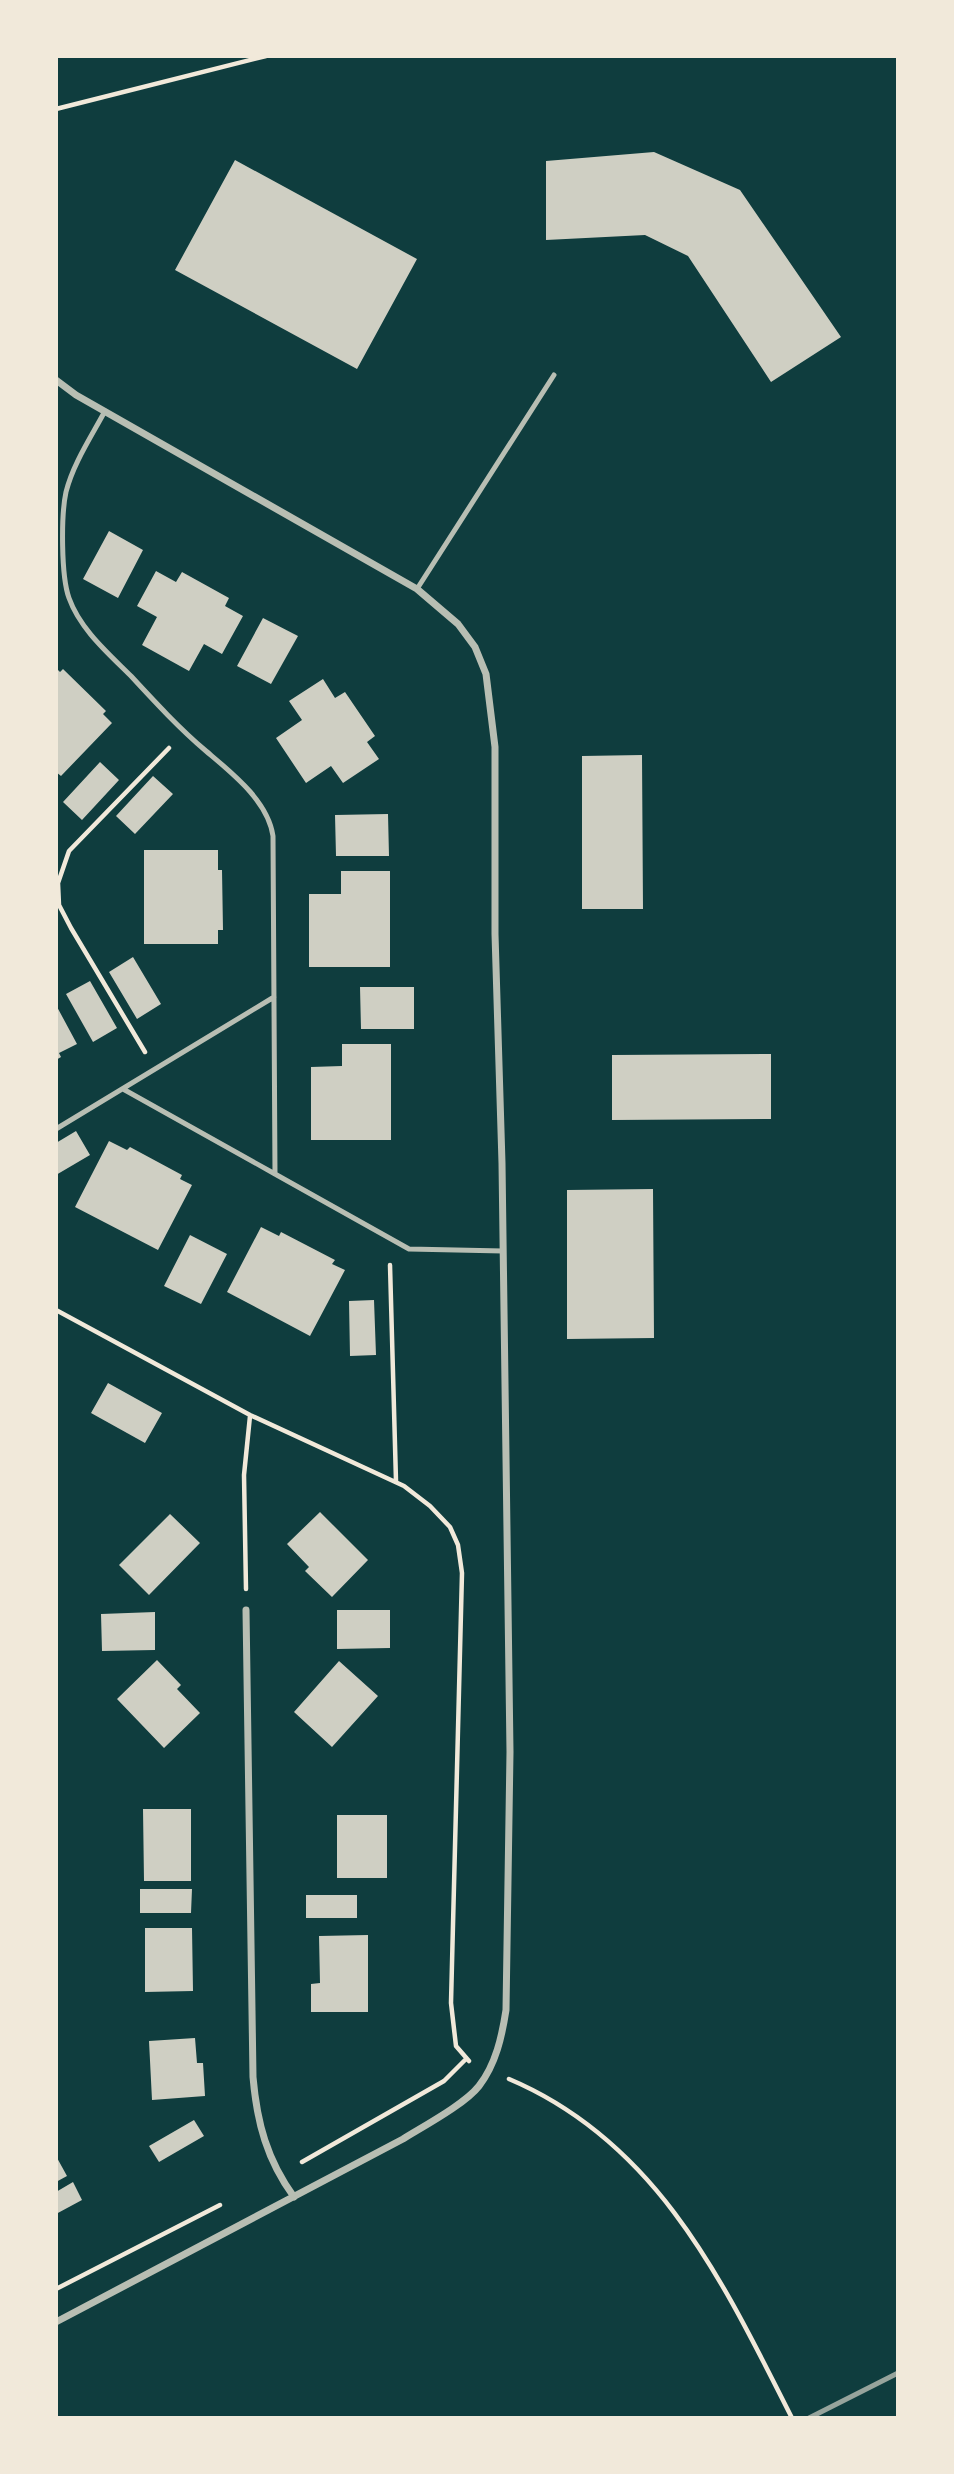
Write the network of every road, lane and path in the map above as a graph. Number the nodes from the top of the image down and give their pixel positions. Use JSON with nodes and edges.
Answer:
{"nodes":[{"id":1,"x":267,"y":56,"type":"edge"},
{"id":2,"x":56,"y":109,"type":"edge"},
{"id":3,"x":554,"y":375,"type":"dead end"},
{"id":4,"x":56,"y":380,"type":"edge"},
{"id":5,"x":105,"y":411,"type":"junction"},
{"id":6,"x":417,"y":589,"type":"junction"},
{"id":7,"x":184,"y":732,"type":"junction"},
{"id":8,"x":58,"y":906,"type":"edge"},
{"id":9,"x":274,"y":997,"type":"junction"},
{"id":10,"x":154,"y":1068,"type":"junction"},
{"id":11,"x":123,"y":1088,"type":"junction"},
{"id":12,"x":56,"y":1129,"type":"edge"},
{"id":13,"x":275,"y":1174,"type":"junction"},
{"id":14,"x":390,"y":1239,"type":"junction"},
{"id":15,"x":503,"y":1251,"type":"junction"},
{"id":16,"x":56,"y":1310,"type":"edge"},
{"id":17,"x":250,"y":1415,"type":"junction"},
{"id":18,"x":396,"y":1481,"type":"junction"},
{"id":19,"x":246,"y":1610,"type":"joint"},
{"id":20,"x":488,"y":2070,"type":"junction"},
{"id":21,"x":294,"y":2197,"type":"junction"},
{"id":22,"x":56,"y":2322,"type":"edge"},
{"id":23,"x":792,"y":2418,"type":"edge"}],
"edges":[{"from":1,"to":2,"type":"path"},
{"from":3,"to":6,"type":"lane"},
{"from":4,"to":5,"type":"street"},
{"from":5,"to":6,"type":"street"},
{"from":5,"to":7,"type":"lane"},
{"from":6,"to":15,"type":"street"},
{"from":7,"to":8,"type":"path"},
{"from":7,"to":9,"type":"lane"},
{"from":8,"to":10,"type":"path"},
{"from":9,"to":10,"type":"lane"},
{"from":9,"to":13,"type":"lane"},
{"from":10,"to":11,"type":"lane"},
{"from":11,"to":12,"type":"lane"},
{"from":11,"to":13,"type":"lane"},
{"from":13,"to":14,"type":"lane"},
{"from":14,"to":15,"type":"lane"},
{"from":14,"to":18,"type":"path"},
{"from":15,"to":20,"type":"street"},
{"from":16,"to":17,"type":"path"},
{"from":17,"to":18,"type":"path"},
{"from":17,"to":19,"type":"path"},
{"from":18,"to":20,"type":"path"},
{"from":19,"to":21,"type":"street"},
{"from":20,"to":21,"type":"street"},
{"from":20,"to":23,"type":"path"},
{"from":21,"to":22,"type":"street"}]}
